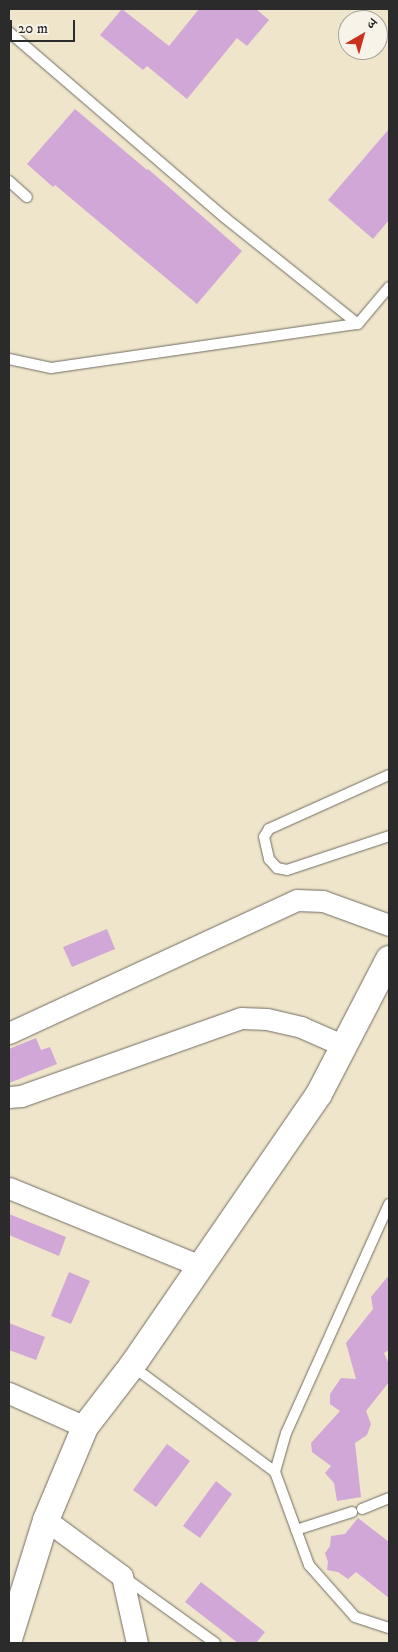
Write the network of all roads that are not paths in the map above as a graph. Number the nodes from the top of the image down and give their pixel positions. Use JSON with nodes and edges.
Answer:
{"nodes":[{"id":1,"x":9,"y":32,"type":"edge"},
{"id":2,"x":9,"y":181,"type":"edge"},
{"id":3,"x":27,"y":197,"type":"dead end"},
{"id":4,"x":389,"y":287,"type":"edge"},
{"id":5,"x":358,"y":324,"type":"junction"},
{"id":6,"x":9,"y":359,"type":"edge"},
{"id":7,"x":389,"y":775,"type":"edge"},
{"id":8,"x":389,"y":836,"type":"edge"},
{"id":9,"x":389,"y":925,"type":"edge"},
{"id":10,"x":389,"y":959,"type":"edge"},
{"id":11,"x":9,"y":1033,"type":"edge"},
{"id":12,"x":344,"y":1046,"type":"junction"},
{"id":13,"x":9,"y":1097,"type":"edge"},
{"id":14,"x":9,"y":1188,"type":"edge"},
{"id":15,"x":389,"y":1204,"type":"edge"},
{"id":16,"x":200,"y":1266,"type":"junction"},
{"id":17,"x":132,"y":1366,"type":"junction"},
{"id":18,"x":9,"y":1394,"type":"edge"},
{"id":19,"x":85,"y":1427,"type":"junction"},
{"id":20,"x":275,"y":1472,"type":"junction"},
{"id":21,"x":389,"y":1498,"type":"edge"},
{"id":22,"x":46,"y":1520,"type":"junction"},
{"id":23,"x":296,"y":1530,"type":"junction"},
{"id":24,"x":122,"y":1576,"type":"junction"},
{"id":25,"x":389,"y":1628,"type":"edge"},
{"id":26,"x":9,"y":1639,"type":"edge"},
{"id":27,"x":137,"y":1643,"type":"edge"},
{"id":28,"x":215,"y":1643,"type":"edge"}],
"edges":[{"from":1,"to":5,"type":"lane"},
{"from":2,"to":3,"type":"lane"},
{"from":4,"to":5,"type":"lane"},
{"from":5,"to":6,"type":"lane"},
{"from":7,"to":8,"type":"lane"},
{"from":9,"to":11,"type":"street"},
{"from":10,"to":12,"type":"street"},
{"from":12,"to":13,"type":"street"},
{"from":12,"to":16,"type":"street"},
{"from":14,"to":16,"type":"street"},
{"from":15,"to":20,"type":"lane"},
{"from":16,"to":17,"type":"street"},
{"from":17,"to":19,"type":"street"},
{"from":17,"to":20,"type":"lane"},
{"from":18,"to":19,"type":"street"},
{"from":19,"to":22,"type":"street"},
{"from":20,"to":23,"type":"lane"},
{"from":21,"to":23,"type":"lane"},
{"from":22,"to":24,"type":"street"},
{"from":22,"to":26,"type":"street"},
{"from":23,"to":25,"type":"lane"},
{"from":24,"to":27,"type":"street"},
{"from":24,"to":28,"type":"lane"}]}
